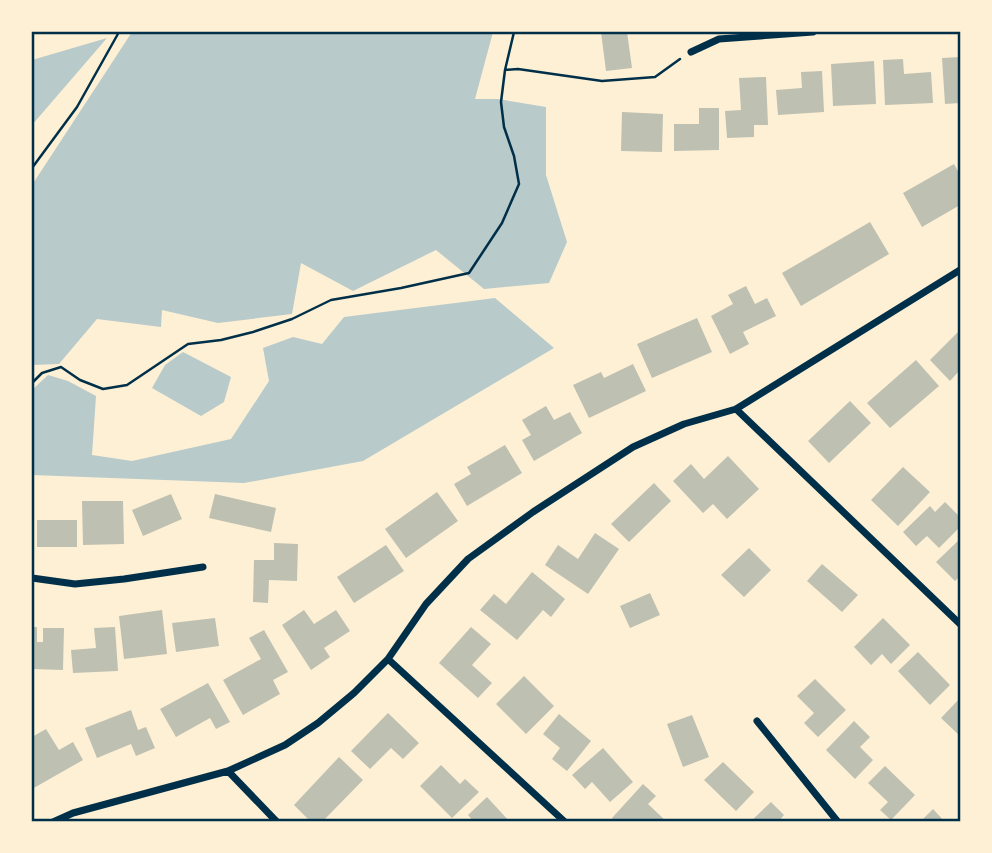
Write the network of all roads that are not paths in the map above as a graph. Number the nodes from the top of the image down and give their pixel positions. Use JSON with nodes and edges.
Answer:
{"nodes":[{"id":1,"x":813,"y":32,"type":"edge"},
{"id":2,"x":691,"y":52,"type":"road end"},
{"id":3,"x":961,"y":270,"type":"edge"},
{"id":4,"x":736,"y":409,"type":"junction"},
{"id":5,"x":203,"y":567,"type":"dead end"},
{"id":6,"x":32,"y":578,"type":"edge"},
{"id":7,"x":961,"y":624,"type":"edge"},
{"id":8,"x":388,"y":659,"type":"junction"},
{"id":9,"x":757,"y":721,"type":"dead end"},
{"id":10,"x":228,"y":771,"type":"junction"},
{"id":11,"x":52,"y":821,"type":"edge"},
{"id":12,"x":277,"y":821,"type":"edge"},
{"id":13,"x":565,"y":821,"type":"edge"},
{"id":14,"x":838,"y":821,"type":"edge"}],
"edges":[{"from":1,"to":2,"type":"street"},
{"from":3,"to":4,"type":"street"},
{"from":4,"to":7,"type":"street"},
{"from":4,"to":8,"type":"street"},
{"from":5,"to":6,"type":"street"},
{"from":8,"to":10,"type":"street"},
{"from":8,"to":13,"type":"street"},
{"from":9,"to":14,"type":"street"},
{"from":10,"to":11,"type":"street"},
{"from":10,"to":12,"type":"street"}]}
